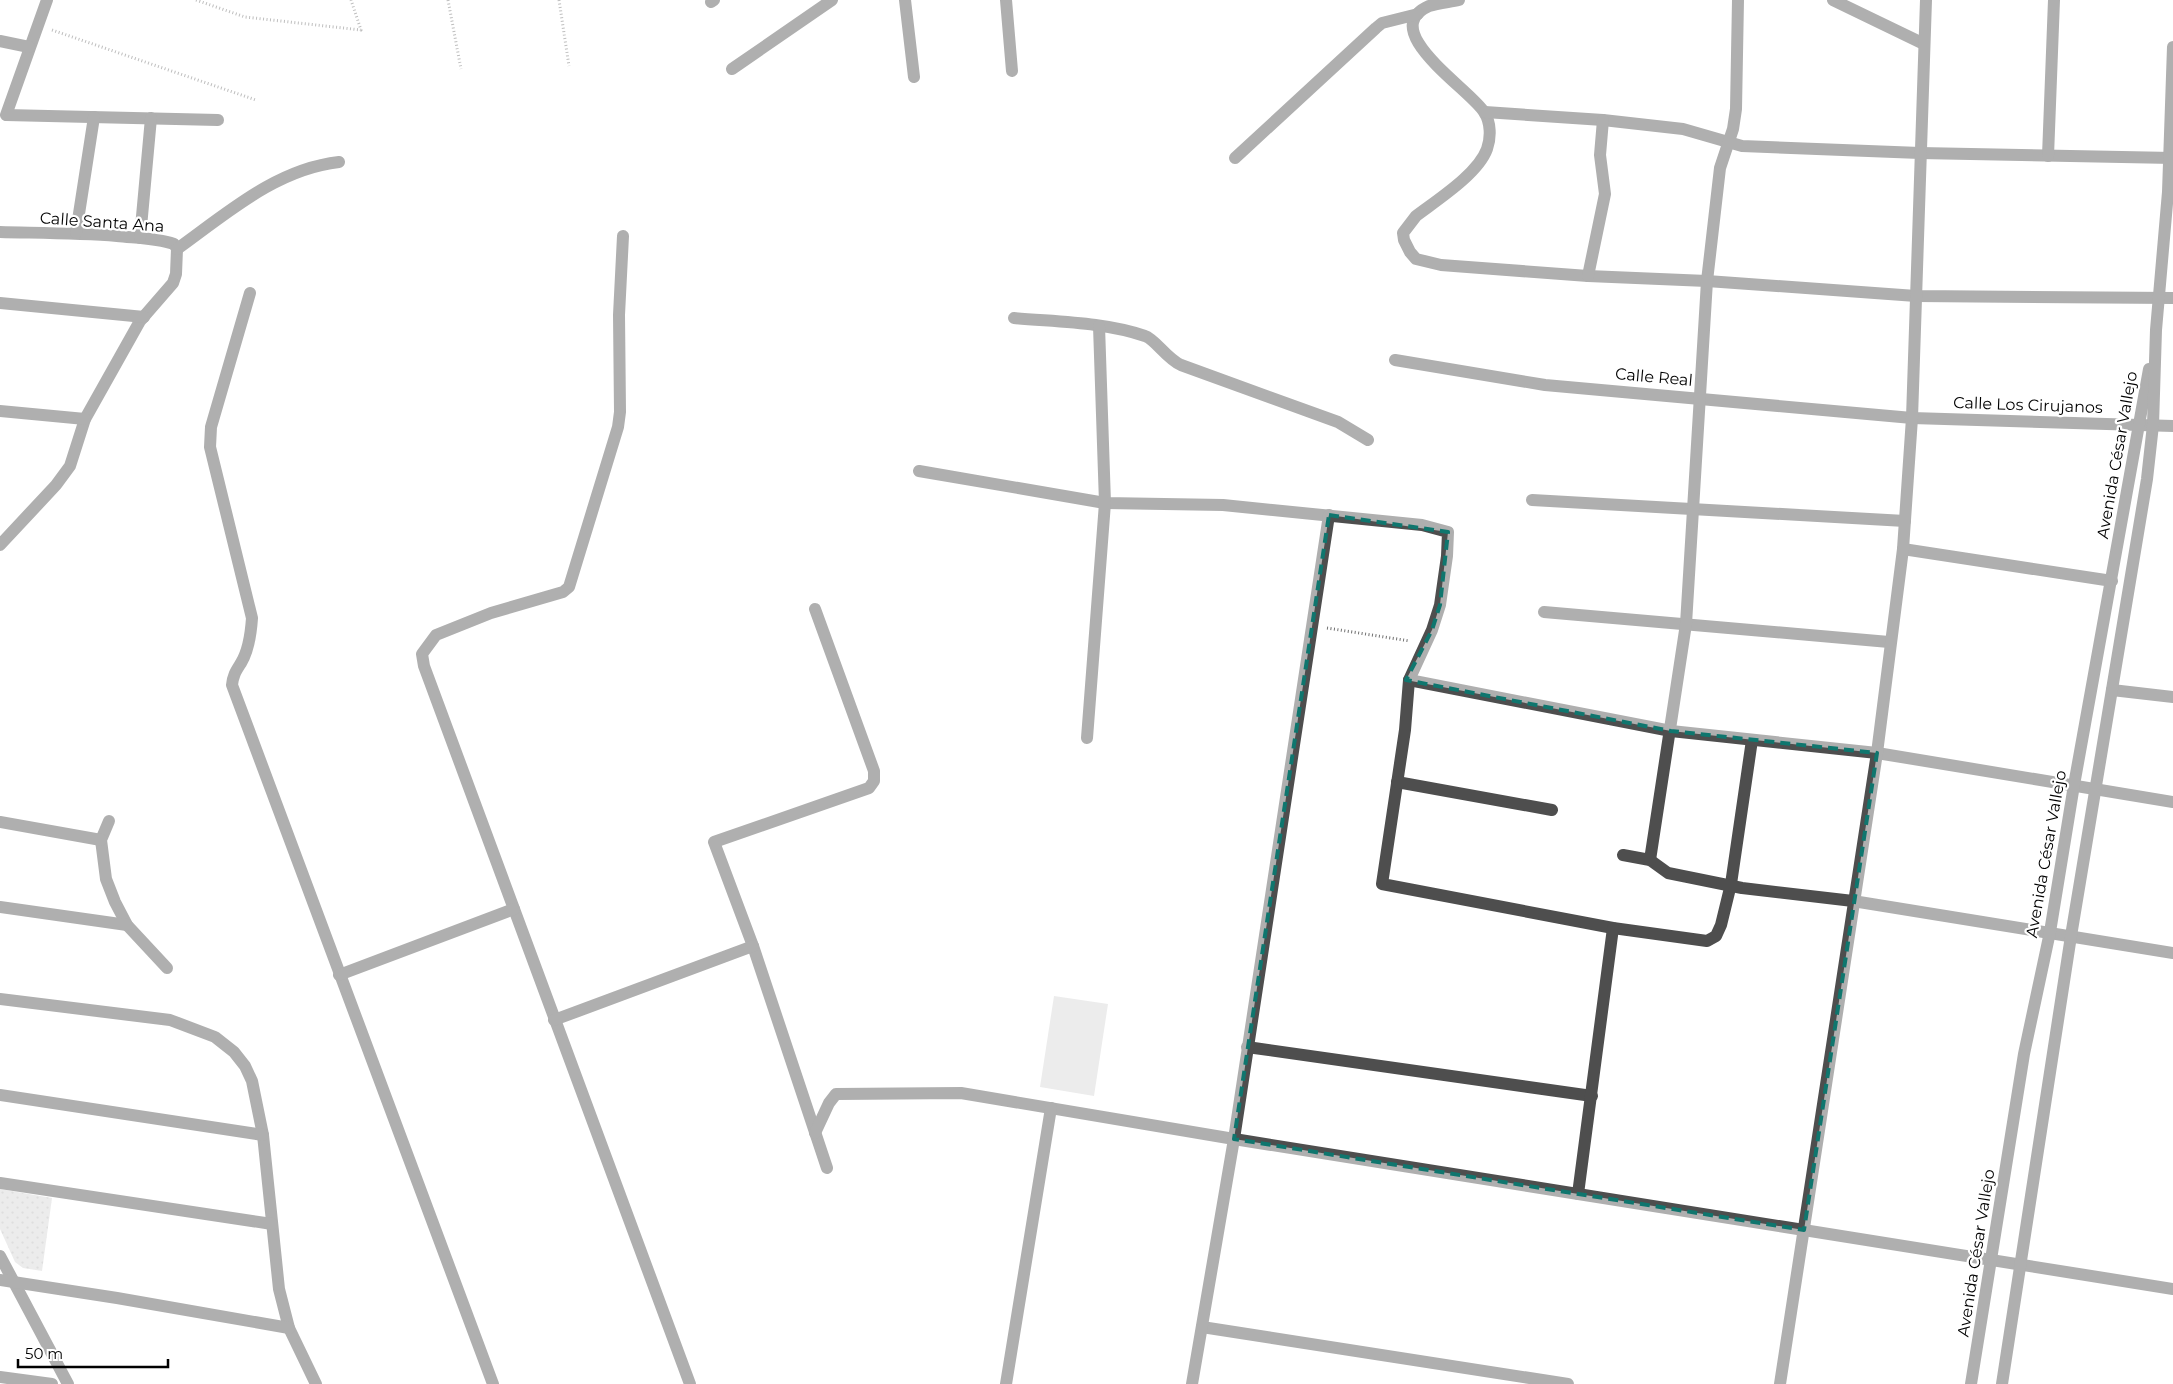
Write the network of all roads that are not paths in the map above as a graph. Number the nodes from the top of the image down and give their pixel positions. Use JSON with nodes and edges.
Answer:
{"nodes":[{"id":1,"x":48,"y":0,"type":"edge"},
{"id":2,"x":832,"y":0,"type":"edge"},
{"id":3,"x":905,"y":0,"type":"edge"},
{"id":4,"x":1006,"y":0,"type":"edge"},
{"id":5,"x":1459,"y":0,"type":"edge"},
{"id":6,"x":1738,"y":0,"type":"edge"},
{"id":7,"x":1833,"y":0,"type":"edge"},
{"id":8,"x":1926,"y":0,"type":"edge"},
{"id":9,"x":2054,"y":0,"type":"edge"},
{"id":10,"x":1418,"y":14,"type":"junction"},
{"id":11,"x":0,"y":42,"type":"edge"},
{"id":12,"x":1924,"y":44,"type":"junction"},
{"id":13,"x":29,"y":47,"type":"junction"},
{"id":14,"x":2173,"y":48,"type":"edge"},
{"id":15,"x":732,"y":69,"type":"dead end"},
{"id":16,"x":1012,"y":71,"type":"dead end"},
{"id":17,"x":914,"y":77,"type":"dead end"},
{"id":18,"x":1484,"y":112,"type":"junction"},
{"id":19,"x":94,"y":116,"type":"junction"},
{"id":20,"x":151,"y":118,"type":"junction"},
{"id":21,"x":218,"y":120,"type":"dead end"},
{"id":22,"x":1603,"y":120,"type":"junction"},
{"id":23,"x":1728,"y":143,"type":"junction"},
{"id":24,"x":1920,"y":153,"type":"junction"},
{"id":25,"x":2048,"y":156,"type":"junction"},
{"id":26,"x":1236,"y":158,"type":"dead end"},
{"id":27,"x":2171,"y":158,"type":"edge"},
{"id":28,"x":339,"y":162,"type":"dead end"},
{"id":29,"x":0,"y":232,"type":"edge"},
{"id":30,"x":76,"y":233,"type":"junction"},
{"id":31,"x":623,"y":236,"type":"dead end"},
{"id":32,"x":140,"y":238,"type":"junction"},
{"id":33,"x":177,"y":249,"type":"junction"},
{"id":34,"x":1588,"y":276,"type":"junction"},
{"id":35,"x":1707,"y":281,"type":"junction"},
{"id":36,"x":250,"y":294,"type":"dead end"},
{"id":37,"x":1916,"y":296,"type":"junction"},
{"id":38,"x":2158,"y":298,"type":"junction"},
{"id":39,"x":2173,"y":298,"type":"edge"},
{"id":40,"x":0,"y":303,"type":"edge"},
{"id":41,"x":144,"y":317,"type":"junction"},
{"id":42,"x":1014,"y":318,"type":"dead end"},
{"id":43,"x":1099,"y":326,"type":"junction"},
{"id":44,"x":2156,"y":330,"type":"junction"},
{"id":45,"x":1395,"y":360,"type":"dead end"},
{"id":46,"x":1700,"y":397,"type":"junction"},
{"id":47,"x":0,"y":411,"type":"edge"},
{"id":48,"x":1912,"y":418,"type":"junction"},
{"id":49,"x":85,"y":419,"type":"junction"},
{"id":50,"x":2139,"y":425,"type":"junction"},
{"id":51,"x":2153,"y":425,"type":"junction"},
{"id":52,"x":2173,"y":426,"type":"edge"},
{"id":53,"x":1368,"y":440,"type":"dead end"},
{"id":54,"x":919,"y":471,"type":"dead end"},
{"id":55,"x":1532,"y":500,"type":"dead end"},
{"id":56,"x":1105,"y":502,"type":"junction"},
{"id":57,"x":1693,"y":508,"type":"junction"},
{"id":58,"x":1329,"y":515,"type":"junction"},
{"id":59,"x":1905,"y":521,"type":"junction"},
{"id":60,"x":0,"y":545,"type":"edge"},
{"id":61,"x":1903,"y":549,"type":"junction"},
{"id":62,"x":2112,"y":581,"type":"junction"},
{"id":63,"x":815,"y":608,"type":"dead end"},
{"id":64,"x":1544,"y":612,"type":"dead end"},
{"id":65,"x":1686,"y":624,"type":"junction"},
{"id":66,"x":1890,"y":642,"type":"junction"},
{"id":67,"x":1409,"y":680,"type":"junction"},
{"id":68,"x":2112,"y":690,"type":"junction"},
{"id":69,"x":2173,"y":697,"type":"edge"},
{"id":70,"x":1671,"y":731,"type":"junction"},
{"id":71,"x":1087,"y":738,"type":"dead end"},
{"id":72,"x":1752,"y":740,"type":"junction"},
{"id":73,"x":1877,"y":753,"type":"junction"},
{"id":74,"x":1398,"y":782,"type":"junction"},
{"id":75,"x":2074,"y":786,"type":"junction"},
{"id":76,"x":2096,"y":789,"type":"junction"},
{"id":77,"x":2173,"y":802,"type":"edge"},
{"id":78,"x":1552,"y":810,"type":"dead end"},
{"id":79,"x":109,"y":821,"type":"dead end"},
{"id":80,"x":0,"y":822,"type":"edge"},
{"id":81,"x":102,"y":840,"type":"junction"},
{"id":82,"x":1623,"y":855,"type":"dead end"},
{"id":83,"x":1650,"y":860,"type":"junction"},
{"id":84,"x":1731,"y":884,"type":"junction"},
{"id":85,"x":1853,"y":901,"type":"junction"},
{"id":86,"x":0,"y":906,"type":"edge"},
{"id":87,"x":514,"y":909,"type":"junction"},
{"id":88,"x":127,"y":925,"type":"junction"},
{"id":89,"x":1613,"y":928,"type":"junction"},
{"id":90,"x":2050,"y":932,"type":"junction"},
{"id":91,"x":2071,"y":936,"type":"junction"},
{"id":92,"x":753,"y":946,"type":"junction"},
{"id":93,"x":2173,"y":954,"type":"edge"},
{"id":94,"x":167,"y":968,"type":"dead end"},
{"id":95,"x":339,"y":975,"type":"junction"},
{"id":96,"x":0,"y":999,"type":"edge"},
{"id":97,"x":554,"y":1020,"type":"junction"},
{"id":98,"x":1247,"y":1046,"type":"junction"},
{"id":99,"x":0,"y":1096,"type":"edge"},
{"id":100,"x":1592,"y":1096,"type":"junction"},
{"id":101,"x":1051,"y":1108,"type":"junction"},
{"id":102,"x":815,"y":1133,"type":"junction"},
{"id":103,"x":263,"y":1135,"type":"junction"},
{"id":104,"x":1234,"y":1139,"type":"junction"},
{"id":105,"x":827,"y":1168,"type":"dead end"},
{"id":106,"x":0,"y":1183,"type":"edge"},
{"id":107,"x":1578,"y":1194,"type":"junction"},
{"id":108,"x":272,"y":1224,"type":"junction"},
{"id":109,"x":1804,"y":1230,"type":"junction"},
{"id":110,"x":0,"y":1256,"type":"edge"},
{"id":111,"x":1991,"y":1261,"type":"junction"},
{"id":112,"x":2020,"y":1266,"type":"junction"},
{"id":113,"x":0,"y":1280,"type":"edge"},
{"id":114,"x":15,"y":1282,"type":"junction"},
{"id":115,"x":2173,"y":1289,"type":"edge"},
{"id":116,"x":289,"y":1328,"type":"junction"},
{"id":117,"x":1202,"y":1328,"type":"junction"},
{"id":118,"x":0,"y":1376,"type":"edge"},
{"id":119,"x":52,"y":1384,"type":"edge"},
{"id":120,"x":68,"y":1384,"type":"edge"},
{"id":121,"x":316,"y":1384,"type":"edge"},
{"id":122,"x":494,"y":1384,"type":"edge"},
{"id":123,"x":690,"y":1384,"type":"edge"},
{"id":124,"x":1006,"y":1384,"type":"edge"},
{"id":125,"x":1192,"y":1384,"type":"edge"},
{"id":126,"x":1568,"y":1384,"type":"edge"},
{"id":127,"x":1780,"y":1384,"type":"edge"},
{"id":128,"x":1971,"y":1384,"type":"edge"},
{"id":129,"x":2002,"y":1384,"type":"edge"}],
"edges":[{"from":1,"to":13,"type":"street"},
{"from":2,"to":15,"type":"street"},
{"from":3,"to":17,"type":"street"},
{"from":4,"to":16,"type":"street"},
{"from":5,"to":10,"type":"street"},
{"from":6,"to":23,"type":"street"},
{"from":7,"to":12,"type":"street"},
{"from":8,"to":12,"type":"street"},
{"from":9,"to":25,"type":"street"},
{"from":10,"to":18,"type":"street"},
{"from":10,"to":26,"type":"street"},
{"from":11,"to":13,"type":"street"},
{"from":12,"to":24,"type":"street"},
{"from":13,"to":19,"type":"street"},
{"from":14,"to":27,"type":"street","name":"Avenida César Vallejo"},
{"from":18,"to":22,"type":"street"},
{"from":18,"to":34,"type":"street"},
{"from":19,"to":20,"type":"street"},
{"from":19,"to":30,"type":"street"},
{"from":20,"to":21,"type":"street"},
{"from":20,"to":32,"type":"street"},
{"from":22,"to":23,"type":"street"},
{"from":22,"to":34,"type":"street"},
{"from":23,"to":24,"type":"street"},
{"from":23,"to":35,"type":"street"},
{"from":24,"to":25,"type":"street"},
{"from":24,"to":37,"type":"street"},
{"from":25,"to":27,"type":"street"},
{"from":27,"to":38,"type":"street","name":"Avenida César Vallejo"},
{"from":28,"to":33,"type":"street"},
{"from":29,"to":30,"type":"street","name":"Calle Santa Ana"},
{"from":30,"to":32,"type":"street","name":"Calle Santa Ana"},
{"from":31,"to":87,"type":"street"},
{"from":32,"to":33,"type":"street","name":"Calle Santa Ana"},
{"from":33,"to":41,"type":"street","name":"Calle Santa Ana"},
{"from":34,"to":35,"type":"street"},
{"from":35,"to":37,"type":"street"},
{"from":35,"to":46,"type":"street"},
{"from":36,"to":95,"type":"street"},
{"from":37,"to":38,"type":"street"},
{"from":37,"to":48,"type":"street"},
{"from":38,"to":39,"type":"street"},
{"from":38,"to":44,"type":"street","name":"Avenida César Vallejo"},
{"from":40,"to":41,"type":"street"},
{"from":41,"to":49,"type":"street","name":"Calle Santa Ana"},
{"from":42,"to":43,"type":"street"},
{"from":43,"to":53,"type":"street"},
{"from":43,"to":56,"type":"street"},
{"from":44,"to":50,"type":"street","name":"Avenida César Vallejo"},
{"from":44,"to":51,"type":"street","name":"Avenida César Vallejo"},
{"from":45,"to":46,"type":"street","name":"Calle Real"},
{"from":46,"to":48,"type":"street","name":"Calle Real"},
{"from":46,"to":57,"type":"street"},
{"from":47,"to":49,"type":"street"},
{"from":48,"to":50,"type":"street","name":"Calle Los Cirujanos"},
{"from":48,"to":59,"type":"street"},
{"from":49,"to":60,"type":"street","name":"Calle Santa Ana"},
{"from":50,"to":51,"type":"street","name":"Calle Los Cirujanos"},
{"from":50,"to":62,"type":"street","name":"Avenida César Vallejo"},
{"from":51,"to":52,"type":"street","name":"Calle Los Cirujanos"},
{"from":51,"to":68,"type":"street","name":"Avenida César Vallejo"},
{"from":54,"to":56,"type":"street"},
{"from":55,"to":57,"type":"street"},
{"from":56,"to":58,"type":"street"},
{"from":56,"to":71,"type":"street"},
{"from":57,"to":59,"type":"street"},
{"from":57,"to":65,"type":"street"},
{"from":58,"to":67,"type":"street"},
{"from":58,"to":98,"type":"street"},
{"from":59,"to":61,"type":"street"},
{"from":61,"to":62,"type":"street"},
{"from":61,"to":66,"type":"street"},
{"from":62,"to":75,"type":"street","name":"Avenida César Vallejo"},
{"from":63,"to":92,"type":"street"},
{"from":64,"to":65,"type":"street"},
{"from":65,"to":66,"type":"street"},
{"from":65,"to":70,"type":"street"},
{"from":66,"to":73,"type":"street"},
{"from":67,"to":70,"type":"street"},
{"from":67,"to":74,"type":"street"},
{"from":68,"to":69,"type":"street"},
{"from":68,"to":76,"type":"street","name":"Avenida César Vallejo"},
{"from":70,"to":72,"type":"street"},
{"from":70,"to":83,"type":"street"},
{"from":72,"to":73,"type":"street"},
{"from":72,"to":84,"type":"street"},
{"from":73,"to":75,"type":"street"},
{"from":73,"to":85,"type":"street"},
{"from":74,"to":78,"type":"street"},
{"from":74,"to":89,"type":"street"},
{"from":75,"to":76,"type":"street"},
{"from":75,"to":90,"type":"street","name":"Avenida César Vallejo"},
{"from":76,"to":77,"type":"street"},
{"from":76,"to":91,"type":"street","name":"Avenida César Vallejo"},
{"from":79,"to":81,"type":"street"},
{"from":80,"to":81,"type":"street"},
{"from":81,"to":88,"type":"street"},
{"from":82,"to":83,"type":"street"},
{"from":83,"to":84,"type":"street"},
{"from":84,"to":85,"type":"street"},
{"from":84,"to":89,"type":"street"},
{"from":85,"to":90,"type":"street"},
{"from":85,"to":109,"type":"street"},
{"from":86,"to":88,"type":"street"},
{"from":87,"to":95,"type":"street"},
{"from":87,"to":97,"type":"street"},
{"from":88,"to":94,"type":"street"},
{"from":89,"to":100,"type":"street"},
{"from":90,"to":91,"type":"street"},
{"from":90,"to":111,"type":"street","name":"Avenida César Vallejo"},
{"from":91,"to":93,"type":"street"},
{"from":91,"to":112,"type":"street","name":"Avenida César Vallejo"},
{"from":92,"to":97,"type":"street"},
{"from":92,"to":102,"type":"street"},
{"from":95,"to":122,"type":"street"},
{"from":96,"to":103,"type":"street"},
{"from":97,"to":123,"type":"street"},
{"from":98,"to":100,"type":"street"},
{"from":98,"to":104,"type":"street"},
{"from":99,"to":103,"type":"street"},
{"from":100,"to":107,"type":"street"},
{"from":101,"to":102,"type":"street"},
{"from":101,"to":104,"type":"street"},
{"from":101,"to":124,"type":"street"},
{"from":102,"to":105,"type":"street"},
{"from":103,"to":108,"type":"street"},
{"from":104,"to":107,"type":"street"},
{"from":104,"to":117,"type":"street"},
{"from":106,"to":108,"type":"street"},
{"from":107,"to":109,"type":"street"},
{"from":108,"to":116,"type":"street"},
{"from":109,"to":111,"type":"street"},
{"from":109,"to":127,"type":"street"},
{"from":110,"to":114,"type":"street"},
{"from":111,"to":112,"type":"street"},
{"from":111,"to":128,"type":"street","name":"Avenida César Vallejo"},
{"from":112,"to":115,"type":"street"},
{"from":112,"to":129,"type":"street","name":"Avenida César Vallejo"},
{"from":113,"to":114,"type":"street"},
{"from":114,"to":116,"type":"street"},
{"from":114,"to":120,"type":"street"},
{"from":116,"to":121,"type":"street"},
{"from":117,"to":125,"type":"street"},
{"from":117,"to":126,"type":"street"},
{"from":118,"to":119,"type":"street"}]}
